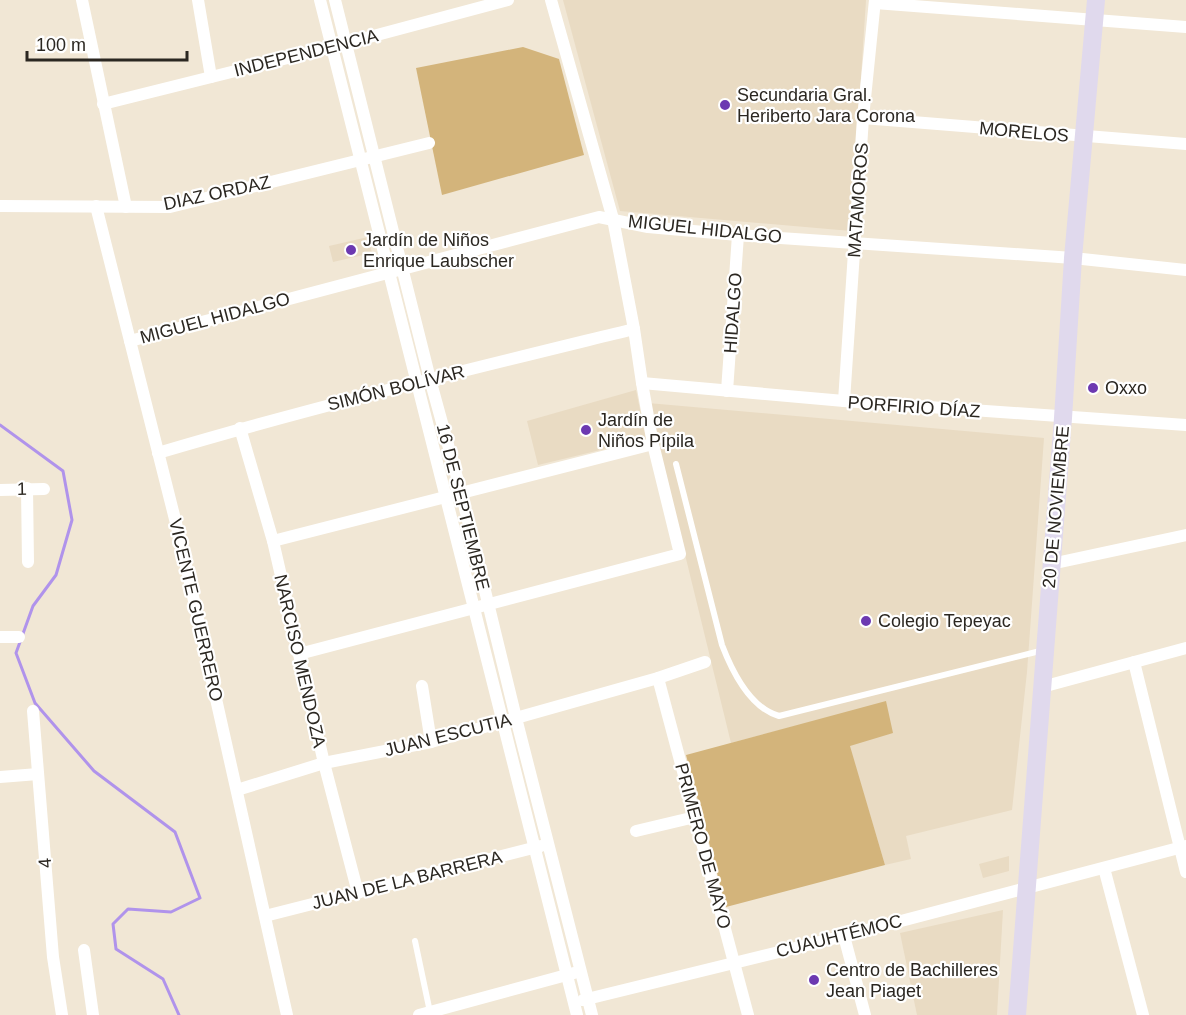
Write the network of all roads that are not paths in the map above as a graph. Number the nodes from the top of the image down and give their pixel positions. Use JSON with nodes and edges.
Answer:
{"nodes":[{"id":1,"x":82,"y":0,"type":"edge"},
{"id":2,"x":198,"y":0,"type":"edge"},
{"id":3,"x":320,"y":0,"type":"edge"},
{"id":4,"x":334,"y":0,"type":"edge"},
{"id":5,"x":508,"y":0,"type":"edge"},
{"id":6,"x":551,"y":0,"type":"edge"},
{"id":7,"x":1096,"y":0,"type":"edge"},
{"id":8,"x":875,"y":2,"type":"edge"},
{"id":9,"x":1095,"y":20,"type":"junction"},
{"id":10,"x":1186,"y":27,"type":"edge"},
{"id":11,"x":345,"y":43,"type":"junction"},
{"id":12,"x":332,"y":47,"type":"junction"},
{"id":13,"x":211,"y":77,"type":"junction"},
{"id":14,"x":103,"y":104,"type":"junction"},
{"id":15,"x":863,"y":118,"type":"junction"},
{"id":16,"x":1083,"y":137,"type":"junction"},
{"id":17,"x":429,"y":143,"type":"dead end"},
{"id":18,"x":1186,"y":144,"type":"edge"},
{"id":19,"x":375,"y":157,"type":"junction"},
{"id":20,"x":360,"y":160,"type":"junction"},
{"id":21,"x":0,"y":206,"type":"edge"},
{"id":22,"x":96,"y":206,"type":"junction"},
{"id":23,"x":126,"y":207,"type":"junction"},
{"id":24,"x":613,"y":219,"type":"junction"},
{"id":25,"x":738,"y":235,"type":"junction"},
{"id":26,"x":855,"y":243,"type":"junction"},
{"id":27,"x":1073,"y":258,"type":"junction"},
{"id":28,"x":402,"y":268,"type":"junction"},
{"id":29,"x":1186,"y":270,"type":"edge"},
{"id":30,"x":387,"y":272,"type":"junction"},
{"id":31,"x":634,"y":328,"type":"junction"},
{"id":32,"x":130,"y":341,"type":"junction"},
{"id":33,"x":430,"y":379,"type":"junction"},
{"id":34,"x":415,"y":382,"type":"junction"},
{"id":35,"x":642,"y":383,"type":"junction"},
{"id":36,"x":727,"y":391,"type":"junction"},
{"id":37,"x":844,"y":401,"type":"junction"},
{"id":38,"x":1063,"y":418,"type":"junction"},
{"id":39,"x":1186,"y":425,"type":"edge"},
{"id":40,"x":240,"y":429,"type":"junction"},
{"id":41,"x":653,"y":444,"type":"junction"},
{"id":42,"x":158,"y":453,"type":"junction"},
{"id":43,"x":676,"y":464,"type":"dead end"},
{"id":44,"x":27,"y":488,"type":"junction"},
{"id":45,"x":44,"y":489,"type":"dead end"},
{"id":46,"x":0,"y":490,"type":"edge"},
{"id":47,"x":461,"y":492,"type":"junction"},
{"id":48,"x":446,"y":496,"type":"junction"},
{"id":49,"x":1186,"y":534,"type":"edge"},
{"id":50,"x":273,"y":541,"type":"junction"},
{"id":51,"x":28,"y":562,"type":"dead end"},
{"id":52,"x":1052,"y":564,"type":"junction"},
{"id":53,"x":488,"y":603,"type":"junction"},
{"id":54,"x":473,"y":607,"type":"junction"},
{"id":55,"x":0,"y":637,"type":"edge"},
{"id":56,"x":19,"y":637,"type":"dead end"},
{"id":57,"x":1186,"y":648,"type":"edge"},
{"id":58,"x":1045,"y":649,"type":"junction"},
{"id":59,"x":299,"y":654,"type":"junction"},
{"id":60,"x":705,"y":662,"type":"dead end"},
{"id":61,"x":1134,"y":662,"type":"junction"},
{"id":62,"x":658,"y":678,"type":"junction"},
{"id":63,"x":422,"y":686,"type":"dead end"},
{"id":64,"x":1042,"y":687,"type":"junction"},
{"id":65,"x":33,"y":711,"type":"dead end"},
{"id":66,"x":516,"y":718,"type":"junction"},
{"id":67,"x":503,"y":722,"type":"junction"},
{"id":68,"x":431,"y":742,"type":"junction"},
{"id":69,"x":324,"y":763,"type":"junction"},
{"id":70,"x":39,"y":774,"type":"junction"},
{"id":71,"x":0,"y":777,"type":"edge"},
{"id":72,"x":237,"y":790,"type":"junction"},
{"id":73,"x":695,"y":817,"type":"junction"},
{"id":74,"x":636,"y":831,"type":"dead end"},
{"id":75,"x":548,"y":844,"type":"junction"},
{"id":76,"x":1183,"y":847,"type":"edge"},
{"id":77,"x":535,"y":848,"type":"junction"},
{"id":78,"x":1104,"y":868,"type":"junction"},
{"id":79,"x":1186,"y":872,"type":"edge"},
{"id":80,"x":1026,"y":888,"type":"junction"},
{"id":81,"x":358,"y":893,"type":"junction"},
{"id":82,"x":265,"y":916,"type":"junction"},
{"id":83,"x":844,"y":936,"type":"junction"},
{"id":84,"x":415,"y":941,"type":"dead end"},
{"id":85,"x":84,"y":950,"type":"dead end"},
{"id":86,"x":734,"y":962,"type":"junction"},
{"id":87,"x":581,"y":971,"type":"junction"},
{"id":88,"x":567,"y":975,"type":"junction"},
{"id":89,"x":588,"y":999,"type":"junction"},
{"id":90,"x":575,"y":1009,"type":"edge"},
{"id":91,"x":425,"y":1014,"type":"edge"},
{"id":92,"x":62,"y":1015,"type":"edge"},
{"id":93,"x":93,"y":1015,"type":"edge"},
{"id":94,"x":287,"y":1015,"type":"edge"},
{"id":95,"x":592,"y":1015,"type":"edge"},
{"id":96,"x":748,"y":1015,"type":"edge"},
{"id":97,"x":865,"y":1015,"type":"edge"},
{"id":98,"x":1017,"y":1015,"type":"edge"},
{"id":99,"x":1143,"y":1015,"type":"edge"}],
"edges":[{"from":1,"to":14,"type":"street"},
{"from":2,"to":13,"type":"street"},
{"from":3,"to":12,"type":"street","name":"16 DE SEPTIEMBRE"},
{"from":4,"to":11,"type":"street","name":"16 DE SEPTIEMBRE"},
{"from":5,"to":11,"type":"street","name":"INDEPENDENCIA"},
{"from":6,"to":24,"type":"street"},
{"from":7,"to":9,"type":"main road","name":"20 DE NOVIEMBRE"},
{"from":8,"to":9,"type":"street"},
{"from":8,"to":15,"type":"street","name":"MATAMOROS"},
{"from":9,"to":10,"type":"street"},
{"from":9,"to":16,"type":"main road","name":"20 DE NOVIEMBRE"},
{"from":11,"to":12,"type":"street","name":"INDEPENDENCIA"},
{"from":11,"to":19,"type":"street","name":"16 DE SEPTIEMBRE"},
{"from":12,"to":13,"type":"street","name":"INDEPENDENCIA"},
{"from":12,"to":20,"type":"street","name":"16 DE SEPTIEMBRE"},
{"from":13,"to":14,"type":"street","name":"INDEPENDENCIA"},
{"from":14,"to":23,"type":"street"},
{"from":15,"to":16,"type":"street","name":"MORELOS"},
{"from":15,"to":26,"type":"street","name":"MATAMOROS"},
{"from":16,"to":18,"type":"street","name":"MORELOS"},
{"from":16,"to":27,"type":"main road","name":"20 DE NOVIEMBRE"},
{"from":17,"to":19,"type":"street","name":"DIAZ ORDAZ"},
{"from":19,"to":20,"type":"street","name":"DIAZ ORDAZ"},
{"from":19,"to":28,"type":"street","name":"16 DE SEPTIEMBRE"},
{"from":20,"to":23,"type":"street","name":"DIAZ ORDAZ"},
{"from":20,"to":30,"type":"street","name":"16 DE SEPTIEMBRE"},
{"from":21,"to":22,"type":"street","name":"DIAZ ORDAZ"},
{"from":22,"to":23,"type":"street","name":"DIAZ ORDAZ"},
{"from":22,"to":32,"type":"street","name":"VICENTE GUERRERO"},
{"from":24,"to":25,"type":"street","name":"MIGUEL HIDALGO"},
{"from":24,"to":28,"type":"street","name":"MIGUEL HIDALGO"},
{"from":24,"to":31,"type":"street"},
{"from":25,"to":26,"type":"street","name":"MIGUEL HIDALGO"},
{"from":25,"to":36,"type":"street","name":"HIDALGO"},
{"from":26,"to":27,"type":"street","name":"MIGUEL HIDALGO"},
{"from":26,"to":37,"type":"street","name":"MATAMOROS"},
{"from":27,"to":29,"type":"street","name":"MIGUEL HIDALGO"},
{"from":27,"to":38,"type":"main road","name":"20 DE NOVIEMBRE"},
{"from":28,"to":30,"type":"street","name":"MIGUEL HIDALGO"},
{"from":28,"to":33,"type":"street","name":"16 DE SEPTIEMBRE"},
{"from":30,"to":32,"type":"street","name":"MIGUEL HIDALGO"},
{"from":30,"to":34,"type":"street","name":"16 DE SEPTIEMBRE"},
{"from":31,"to":33,"type":"street","name":"SIMÓN BOLÍVAR"},
{"from":31,"to":35,"type":"street"},
{"from":32,"to":42,"type":"street","name":"VICENTE GUERRERO"},
{"from":33,"to":34,"type":"street","name":"SIMÓN BOLÍVAR"},
{"from":33,"to":47,"type":"street","name":"16 DE SEPTIEMBRE"},
{"from":34,"to":40,"type":"street","name":"SIMÓN BOLÍVAR"},
{"from":34,"to":48,"type":"street","name":"16 DE SEPTIEMBRE"},
{"from":35,"to":36,"type":"street","name":"PORFIRIO DÍAZ"},
{"from":35,"to":41,"type":"street"},
{"from":36,"to":37,"type":"street","name":"PORFIRIO DÍAZ"},
{"from":37,"to":38,"type":"street","name":"PORFIRIO DÍAZ"},
{"from":38,"to":39,"type":"street","name":"PORFIRIO DÍAZ"},
{"from":38,"to":52,"type":"main road","name":"20 DE NOVIEMBRE"},
{"from":40,"to":42,"type":"street","name":"SIMÓN BOLÍVAR"},
{"from":40,"to":50,"type":"street","name":"NARCISO MENDOZA"},
{"from":41,"to":47,"type":"street"},
{"from":41,"to":53,"type":"street"},
{"from":42,"to":72,"type":"street","name":"VICENTE GUERRERO"},
{"from":43,"to":58,"type":"lane"},
{"from":44,"to":45,"type":"street","name":"1"},
{"from":44,"to":46,"type":"street","name":"1"},
{"from":44,"to":51,"type":"street"},
{"from":47,"to":48,"type":"street"},
{"from":47,"to":53,"type":"street","name":"16 DE SEPTIEMBRE"},
{"from":48,"to":50,"type":"street"},
{"from":48,"to":54,"type":"street","name":"16 DE SEPTIEMBRE"},
{"from":49,"to":52,"type":"street"},
{"from":50,"to":59,"type":"street","name":"NARCISO MENDOZA"},
{"from":52,"to":58,"type":"main road","name":"20 DE NOVIEMBRE"},
{"from":53,"to":54,"type":"street"},
{"from":53,"to":66,"type":"street","name":"16 DE SEPTIEMBRE"},
{"from":54,"to":59,"type":"street"},
{"from":54,"to":67,"type":"street","name":"16 DE SEPTIEMBRE"},
{"from":55,"to":56,"type":"street"},
{"from":57,"to":61,"type":"street"},
{"from":58,"to":64,"type":"main road","name":"20 DE NOVIEMBRE"},
{"from":59,"to":69,"type":"street","name":"NARCISO MENDOZA"},
{"from":60,"to":62,"type":"street","name":"JUAN ESCUTIA"},
{"from":61,"to":64,"type":"street"},
{"from":61,"to":76,"type":"street"},
{"from":62,"to":66,"type":"street","name":"JUAN ESCUTIA"},
{"from":62,"to":73,"type":"street","name":"PRIMERO DE MAYO"},
{"from":63,"to":68,"type":"street"},
{"from":64,"to":80,"type":"main road","name":"20 DE NOVIEMBRE"},
{"from":65,"to":70,"type":"street","name":"4"},
{"from":66,"to":67,"type":"street","name":"JUAN ESCUTIA"},
{"from":66,"to":75,"type":"street","name":"16 DE SEPTIEMBRE"},
{"from":67,"to":68,"type":"street","name":"JUAN ESCUTIA"},
{"from":67,"to":77,"type":"street","name":"16 DE SEPTIEMBRE"},
{"from":68,"to":69,"type":"street","name":"JUAN ESCUTIA"},
{"from":69,"to":72,"type":"street","name":"JUAN ESCUTIA"},
{"from":69,"to":81,"type":"street","name":"NARCISO MENDOZA"},
{"from":70,"to":71,"type":"street"},
{"from":70,"to":92,"type":"street","name":"4"},
{"from":72,"to":82,"type":"street","name":"VICENTE GUERRERO"},
{"from":73,"to":74,"type":"street"},
{"from":73,"to":86,"type":"street","name":"PRIMERO DE MAYO"},
{"from":75,"to":77,"type":"street","name":"JUAN DE LA BARRERA"},
{"from":75,"to":87,"type":"street","name":"16 DE SEPTIEMBRE"},
{"from":76,"to":78,"type":"street","name":"CUAUHTÉMOC"},
{"from":76,"to":79,"type":"street"},
{"from":77,"to":81,"type":"street","name":"JUAN DE LA BARRERA"},
{"from":77,"to":88,"type":"street","name":"16 DE SEPTIEMBRE"},
{"from":78,"to":80,"type":"street","name":"CUAUHTÉMOC"},
{"from":78,"to":99,"type":"street"},
{"from":80,"to":83,"type":"street","name":"CUAUHTÉMOC"},
{"from":80,"to":98,"type":"main road","name":"20 DE NOVIEMBRE"},
{"from":81,"to":82,"type":"street","name":"JUAN DE LA BARRERA"},
{"from":82,"to":94,"type":"street","name":"VICENTE GUERRERO"},
{"from":83,"to":86,"type":"street","name":"CUAUHTÉMOC"},
{"from":83,"to":97,"type":"street"},
{"from":84,"to":91,"type":"lane"},
{"from":85,"to":93,"type":"street"},
{"from":86,"to":89,"type":"street","name":"CUAUHTÉMOC"},
{"from":86,"to":96,"type":"street","name":"PRIMERO DE MAYO"},
{"from":87,"to":88,"type":"street"},
{"from":87,"to":89,"type":"street","name":"16 DE SEPTIEMBRE"},
{"from":88,"to":90,"type":"street","name":"16 DE SEPTIEMBRE"},
{"from":88,"to":91,"type":"street"},
{"from":89,"to":90,"type":"street","name":"CUAUHTÉMOC"},
{"from":89,"to":95,"type":"street","name":"16 DE SEPTIEMBRE"}]}
